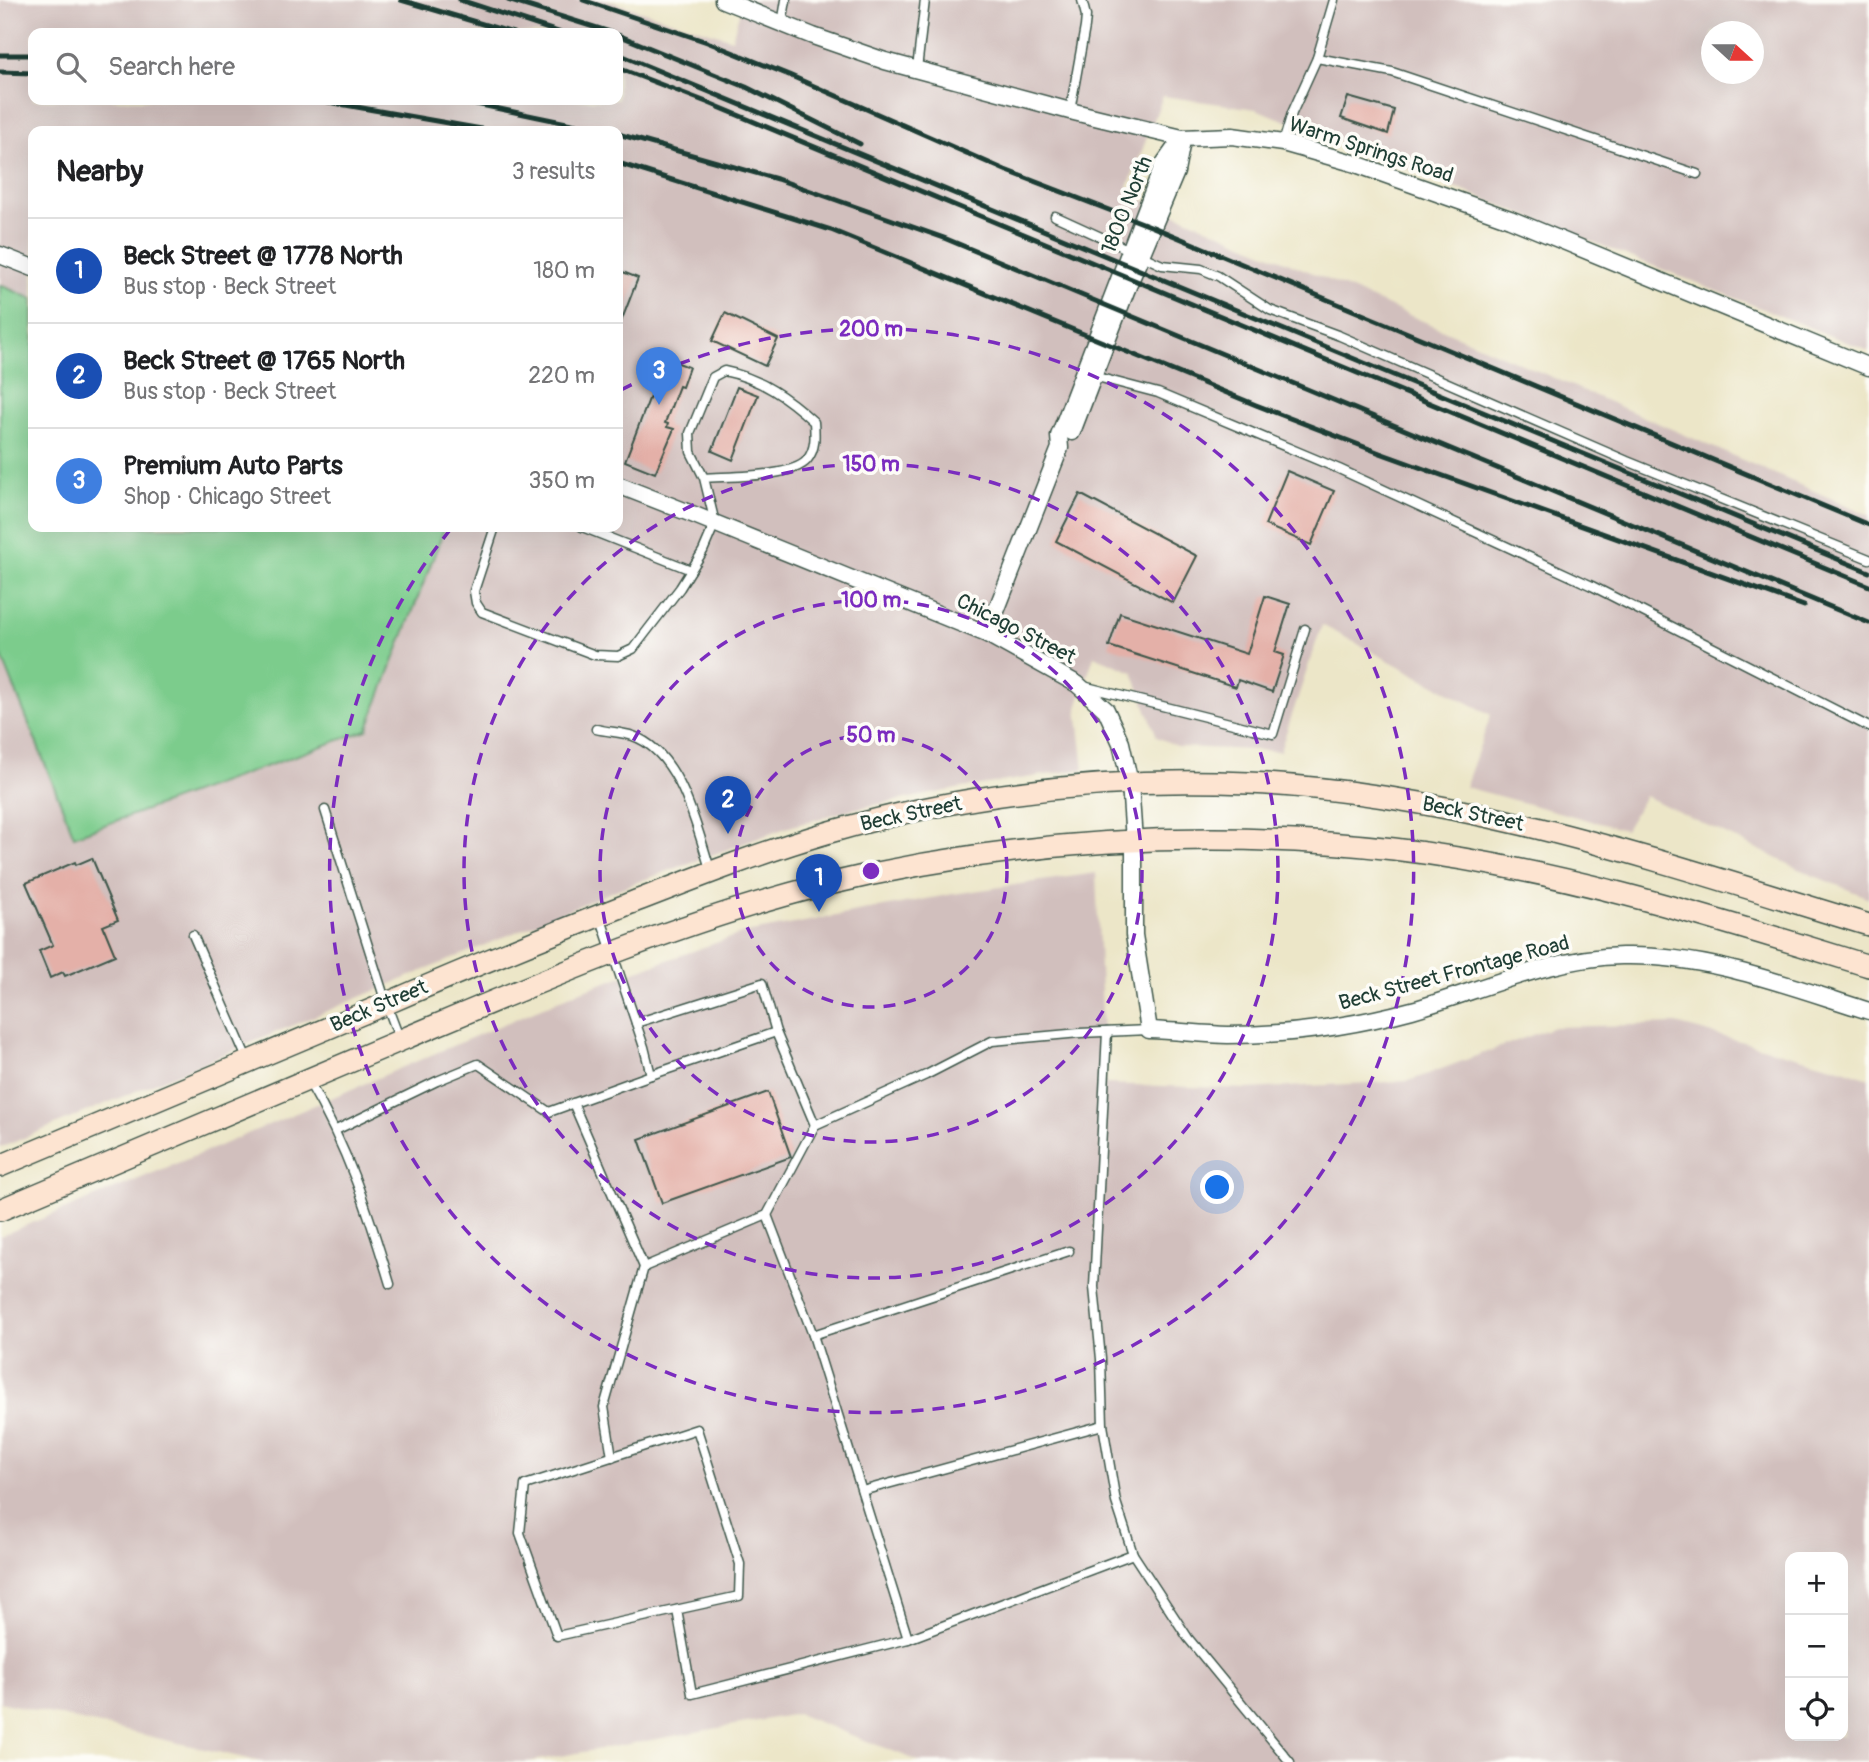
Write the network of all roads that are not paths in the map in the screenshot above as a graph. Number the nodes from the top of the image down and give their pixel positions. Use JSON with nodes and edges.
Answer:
{"nodes":[{"id":1,"x":723,"y":0,"type":"edge"},
{"id":2,"x":786,"y":0,"type":"edge"},
{"id":3,"x":925,"y":0,"type":"edge"},
{"id":4,"x":1082,"y":0,"type":"edge"},
{"id":5,"x":1334,"y":0,"type":"edge"},
{"id":6,"x":782,"y":24,"type":"junction"},
{"id":7,"x":1317,"y":58,"type":"junction"},
{"id":8,"x":917,"y":69,"type":"junction"},
{"id":9,"x":1070,"y":111,"type":"junction"},
{"id":10,"x":1182,"y":138,"type":"junction"},
{"id":11,"x":1283,"y":143,"type":"junction"},
{"id":12,"x":1697,"y":174,"type":"dead end"},
{"id":13,"x":1055,"y":216,"type":"dead end"},
{"id":14,"x":1136,"y":253,"type":"junction"},
{"id":15,"x":0,"y":255,"type":"edge"},
{"id":16,"x":28,"y":266,"type":"edge"},
{"id":17,"x":1869,"y":367,"type":"edge"},
{"id":18,"x":1093,"y":376,"type":"junction"},
{"id":19,"x":1060,"y":447,"type":"junction"},
{"id":20,"x":704,"y":478,"type":"junction"},
{"id":21,"x":623,"y":487,"type":"edge"},
{"id":22,"x":715,"y":523,"type":"junction"},
{"id":23,"x":493,"y":532,"type":"edge"},
{"id":24,"x":595,"y":532,"type":"edge"},
{"id":25,"x":1869,"y":559,"type":"edge"},
{"id":26,"x":691,"y":570,"type":"junction"},
{"id":27,"x":1305,"y":629,"type":"dead end"},
{"id":28,"x":987,"y":634,"type":"junction"},
{"id":29,"x":1077,"y":684,"type":"junction"},
{"id":30,"x":1869,"y":727,"type":"edge"},
{"id":31,"x":596,"y":729,"type":"dead end"},
{"id":32,"x":1130,"y":783,"type":"junction"},
{"id":33,"x":325,"y":810,"type":"dead end"},
{"id":34,"x":1134,"y":841,"type":"junction"},
{"id":35,"x":711,"y":872,"type":"junction"},
{"id":36,"x":600,"y":916,"type":"junction"},
{"id":37,"x":1869,"y":925,"type":"edge"},
{"id":38,"x":193,"y":935,"type":"dead end"},
{"id":39,"x":612,"y":955,"type":"junction"},
{"id":40,"x":1869,"y":966,"type":"edge"},
{"id":41,"x":386,"y":1003,"type":"junction"},
{"id":42,"x":1869,"y":1011,"type":"edge"},
{"id":43,"x":636,"y":1023,"type":"junction"},
{"id":44,"x":1149,"y":1030,"type":"junction"},
{"id":45,"x":776,"y":1032,"type":"junction"},
{"id":46,"x":1107,"y":1032,"type":"junction"},
{"id":47,"x":400,"y":1041,"type":"junction"},
{"id":48,"x":248,"y":1061,"type":"junction"},
{"id":49,"x":651,"y":1075,"type":"junction"},
{"id":50,"x":307,"y":1080,"type":"junction"},
{"id":51,"x":573,"y":1104,"type":"junction"},
{"id":52,"x":815,"y":1125,"type":"junction"},
{"id":53,"x":336,"y":1130,"type":"junction"},
{"id":54,"x":0,"y":1166,"type":"edge"},
{"id":55,"x":0,"y":1210,"type":"edge"},
{"id":56,"x":768,"y":1215,"type":"junction"},
{"id":57,"x":1069,"y":1251,"type":"dead end"},
{"id":58,"x":644,"y":1268,"type":"junction"},
{"id":59,"x":390,"y":1284,"type":"dead end"},
{"id":60,"x":813,"y":1335,"type":"junction"},
{"id":61,"x":1103,"y":1425,"type":"junction"},
{"id":62,"x":612,"y":1457,"type":"junction"},
{"id":63,"x":862,"y":1491,"type":"junction"},
{"id":64,"x":1133,"y":1554,"type":"junction"},
{"id":65,"x":677,"y":1610,"type":"junction"},
{"id":66,"x":908,"y":1639,"type":"junction"},
{"id":67,"x":1290,"y":1762,"type":"edge"}],
"edges":[{"from":1,"to":6,"type":"street","name":"Warm Springs Road"},
{"from":2,"to":6,"type":"lane"},
{"from":3,"to":8,"type":"lane"},
{"from":4,"to":9,"type":"lane"},
{"from":5,"to":7,"type":"lane"},
{"from":6,"to":8,"type":"street","name":"Warm Springs Road"},
{"from":7,"to":11,"type":"lane"},
{"from":7,"to":12,"type":"lane"},
{"from":8,"to":9,"type":"street","name":"Warm Springs Road"},
{"from":9,"to":10,"type":"street","name":"Warm Springs Road"},
{"from":10,"to":11,"type":"street","name":"Warm Springs Road"},
{"from":10,"to":14,"type":"street","name":"1800 North"},
{"from":11,"to":17,"type":"street","name":"Warm Springs Road"},
{"from":13,"to":14,"type":"lane"},
{"from":14,"to":18,"type":"street","name":"1800 North"},
{"from":14,"to":19,"type":"street","name":"1800 North"},
{"from":14,"to":25,"type":"lane"},
{"from":15,"to":16,"type":"street"},
{"from":18,"to":19,"type":"street","name":"1800 North"},
{"from":18,"to":30,"type":"lane"},
{"from":19,"to":28,"type":"street","name":"1800 North"},
{"from":20,"to":20,"type":"lane"},
{"from":20,"to":22,"type":"lane"},
{"from":21,"to":22,"type":"street","name":"Chicago Street"},
{"from":22,"to":26,"type":"lane"},
{"from":22,"to":28,"type":"street","name":"Chicago Street"},
{"from":23,"to":26,"type":"lane"},
{"from":24,"to":26,"type":"lane"},
{"from":27,"to":29,"type":"lane"},
{"from":28,"to":29,"type":"street","name":"Chicago Street"},
{"from":29,"to":32,"type":"street","name":"Chicago Street"},
{"from":31,"to":35,"type":"lane"},
{"from":32,"to":34,"type":"street","name":"Chicago Street"},
{"from":32,"to":35,"type":"main road","name":"Beck Street"},
{"from":32,"to":37,"type":"main road","name":"Beck Street"},
{"from":33,"to":41,"type":"lane"},
{"from":34,"to":39,"type":"main road","name":"Beck Street"},
{"from":34,"to":40,"type":"main road","name":"Beck Street"},
{"from":34,"to":44,"type":"street"},
{"from":35,"to":36,"type":"main road","name":"Beck Street"},
{"from":36,"to":39,"type":"lane"},
{"from":36,"to":41,"type":"main road","name":"Beck Street"},
{"from":38,"to":48,"type":"lane"},
{"from":39,"to":43,"type":"lane"},
{"from":39,"to":47,"type":"main road","name":"Beck Street"},
{"from":41,"to":47,"type":"lane"},
{"from":41,"to":48,"type":"main road","name":"Beck Street"},
{"from":42,"to":44,"type":"street","name":"Beck Street Frontage Road"},
{"from":43,"to":45,"type":"lane"},
{"from":43,"to":49,"type":"lane"},
{"from":44,"to":46,"type":"lane"},
{"from":45,"to":49,"type":"lane"},
{"from":45,"to":52,"type":"lane"},
{"from":46,"to":52,"type":"lane"},
{"from":46,"to":61,"type":"lane"},
{"from":47,"to":50,"type":"main road","name":"Beck Street"},
{"from":48,"to":54,"type":"main road","name":"Beck Street"},
{"from":49,"to":51,"type":"lane"},
{"from":50,"to":53,"type":"lane"},
{"from":50,"to":55,"type":"main road","name":"Beck Street"},
{"from":51,"to":53,"type":"lane"},
{"from":51,"to":58,"type":"lane"},
{"from":52,"to":56,"type":"lane"},
{"from":53,"to":59,"type":"lane"},
{"from":56,"to":58,"type":"lane"},
{"from":56,"to":60,"type":"lane"},
{"from":57,"to":60,"type":"lane"},
{"from":58,"to":62,"type":"lane"},
{"from":60,"to":63,"type":"lane"},
{"from":61,"to":63,"type":"lane"},
{"from":61,"to":64,"type":"lane"},
{"from":62,"to":65,"type":"lane"},
{"from":62,"to":65,"type":"lane"},
{"from":63,"to":66,"type":"lane"},
{"from":64,"to":66,"type":"lane"},
{"from":64,"to":67,"type":"lane"},
{"from":65,"to":66,"type":"lane"}]}
